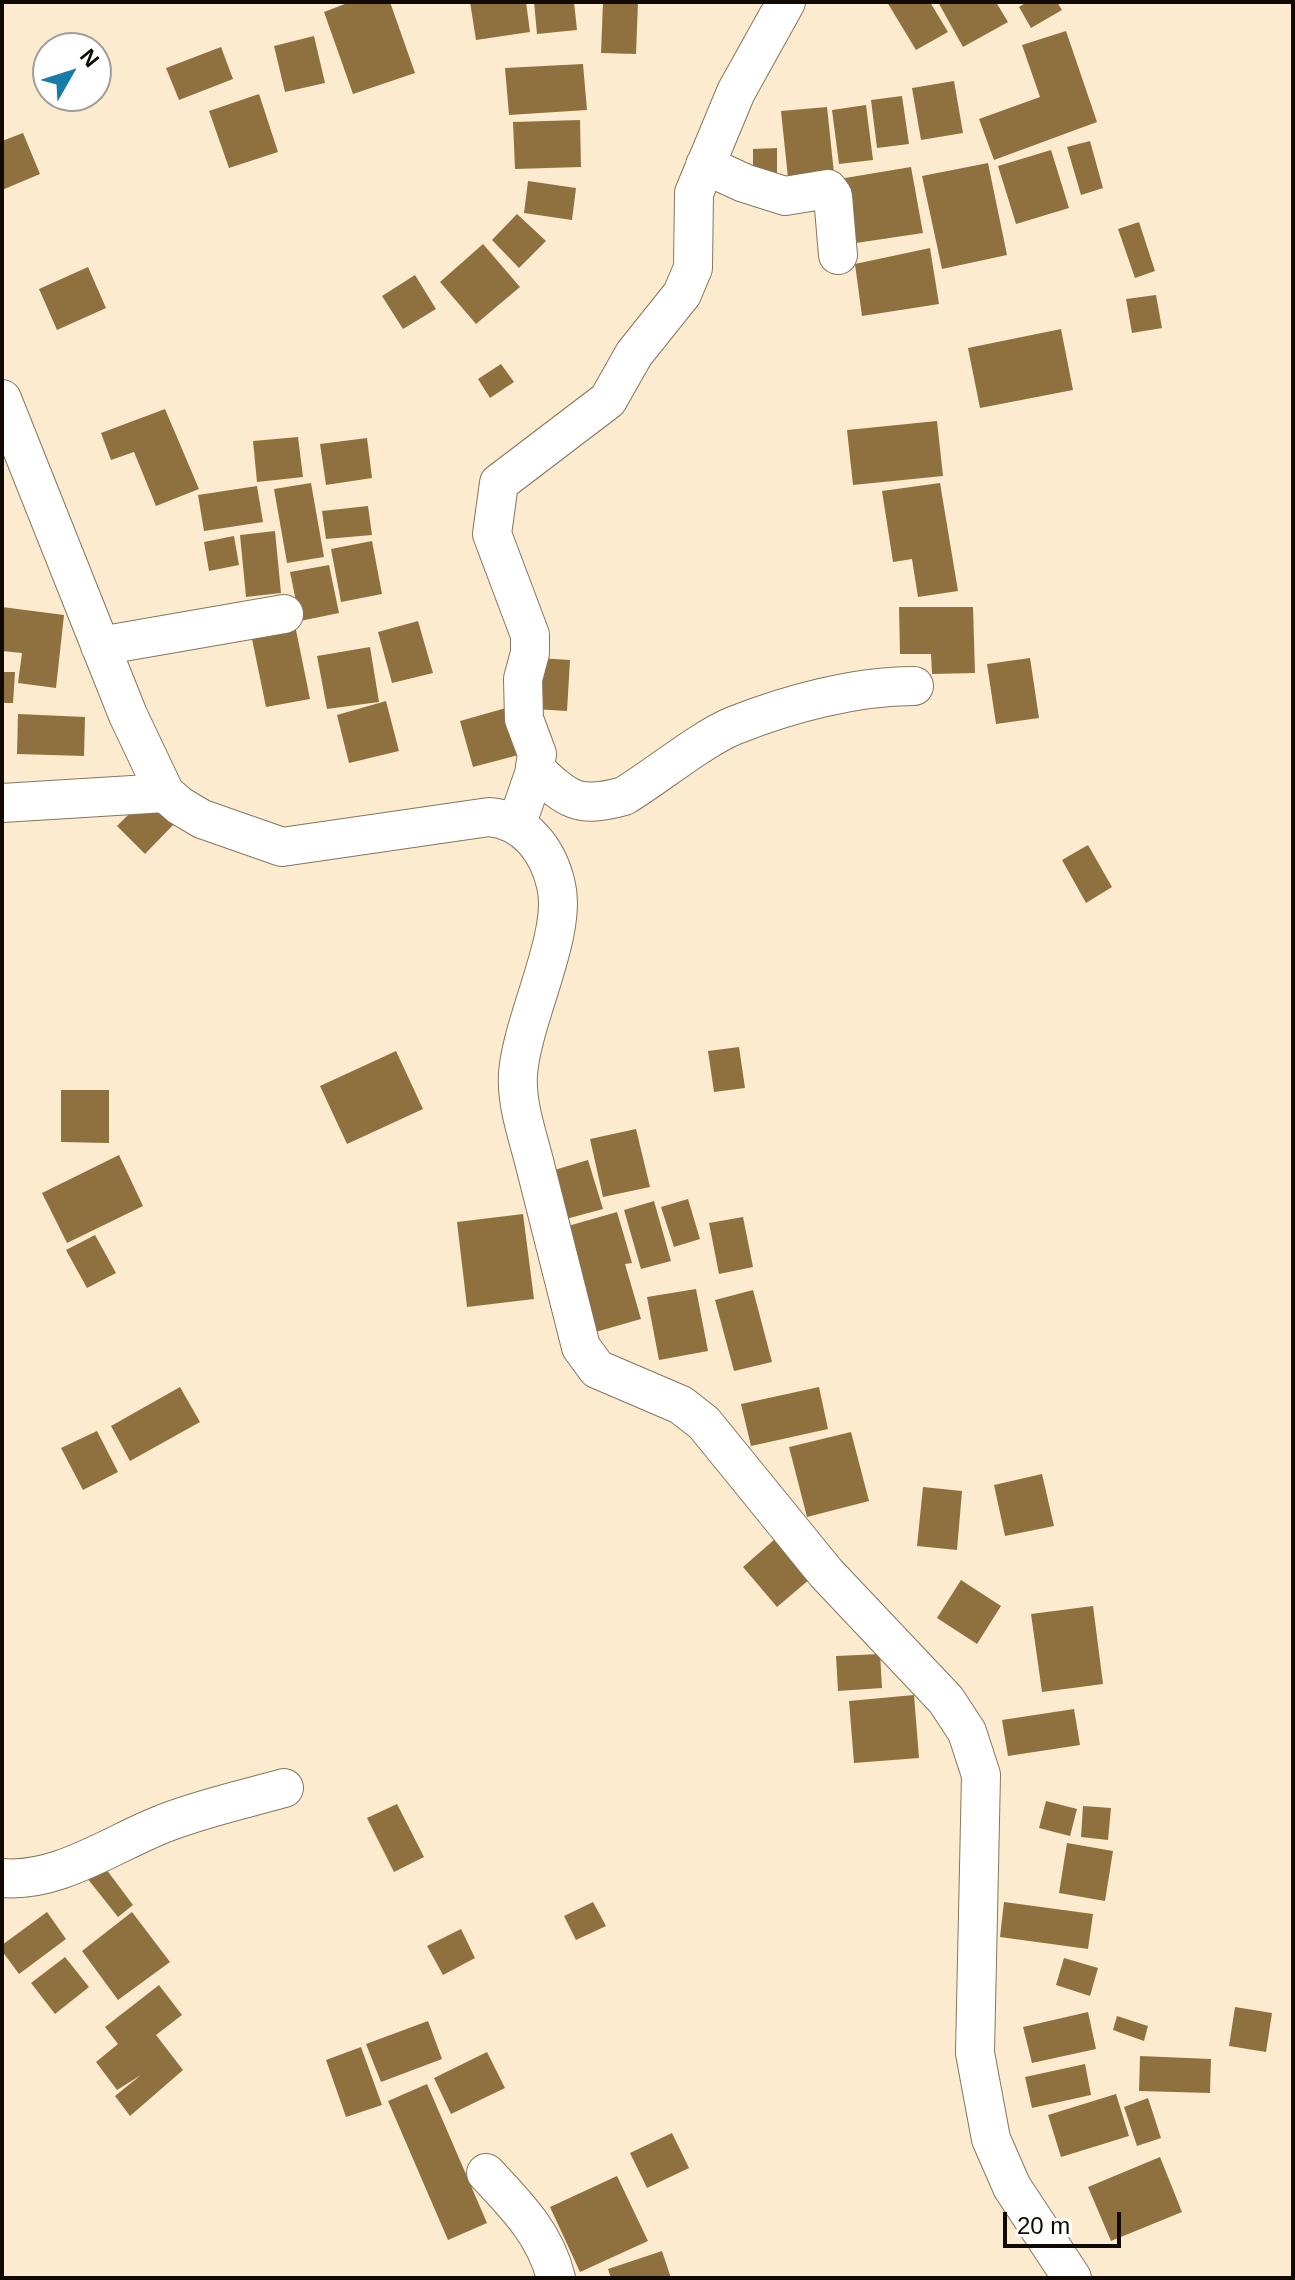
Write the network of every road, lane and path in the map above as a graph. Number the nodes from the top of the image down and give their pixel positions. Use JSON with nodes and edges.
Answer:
{"nodes":[{"id":1,"x":786,"y":2,"type":"edge"},
{"id":2,"x":705,"y":165,"type":"junction"},
{"id":3,"x":838,"y":255,"type":"dead end"},
{"id":4,"x":2,"y":399,"type":"edge"},
{"id":5,"x":284,"y":614,"type":"dead end"},
{"id":6,"x":100,"y":646,"type":"junction"},
{"id":7,"x":914,"y":686,"type":"dead end"},
{"id":8,"x":535,"y":769,"type":"junction"},
{"id":9,"x":165,"y":793,"type":"junction"},
{"id":10,"x":2,"y":803,"type":"edge"},
{"id":11,"x":517,"y":823,"type":"junction"},
{"id":12,"x":284,"y":1788,"type":"dead end"},
{"id":13,"x":2,"y":1878,"type":"edge"},
{"id":14,"x":486,"y":2173,"type":"dead end"},
{"id":15,"x":556,"y":2278,"type":"edge"},
{"id":16,"x":1072,"y":2278,"type":"edge"}],
"edges":[{"from":1,"to":2,"type":"street"},
{"from":2,"to":3,"type":"street"},
{"from":2,"to":8,"type":"street"},
{"from":4,"to":6,"type":"street"},
{"from":5,"to":6,"type":"street"},
{"from":6,"to":9,"type":"street"},
{"from":7,"to":8,"type":"street"},
{"from":8,"to":11,"type":"street"},
{"from":9,"to":10,"type":"street"},
{"from":9,"to":11,"type":"street"},
{"from":11,"to":16,"type":"street"},
{"from":12,"to":13,"type":"street"},
{"from":14,"to":15,"type":"street"}]}
